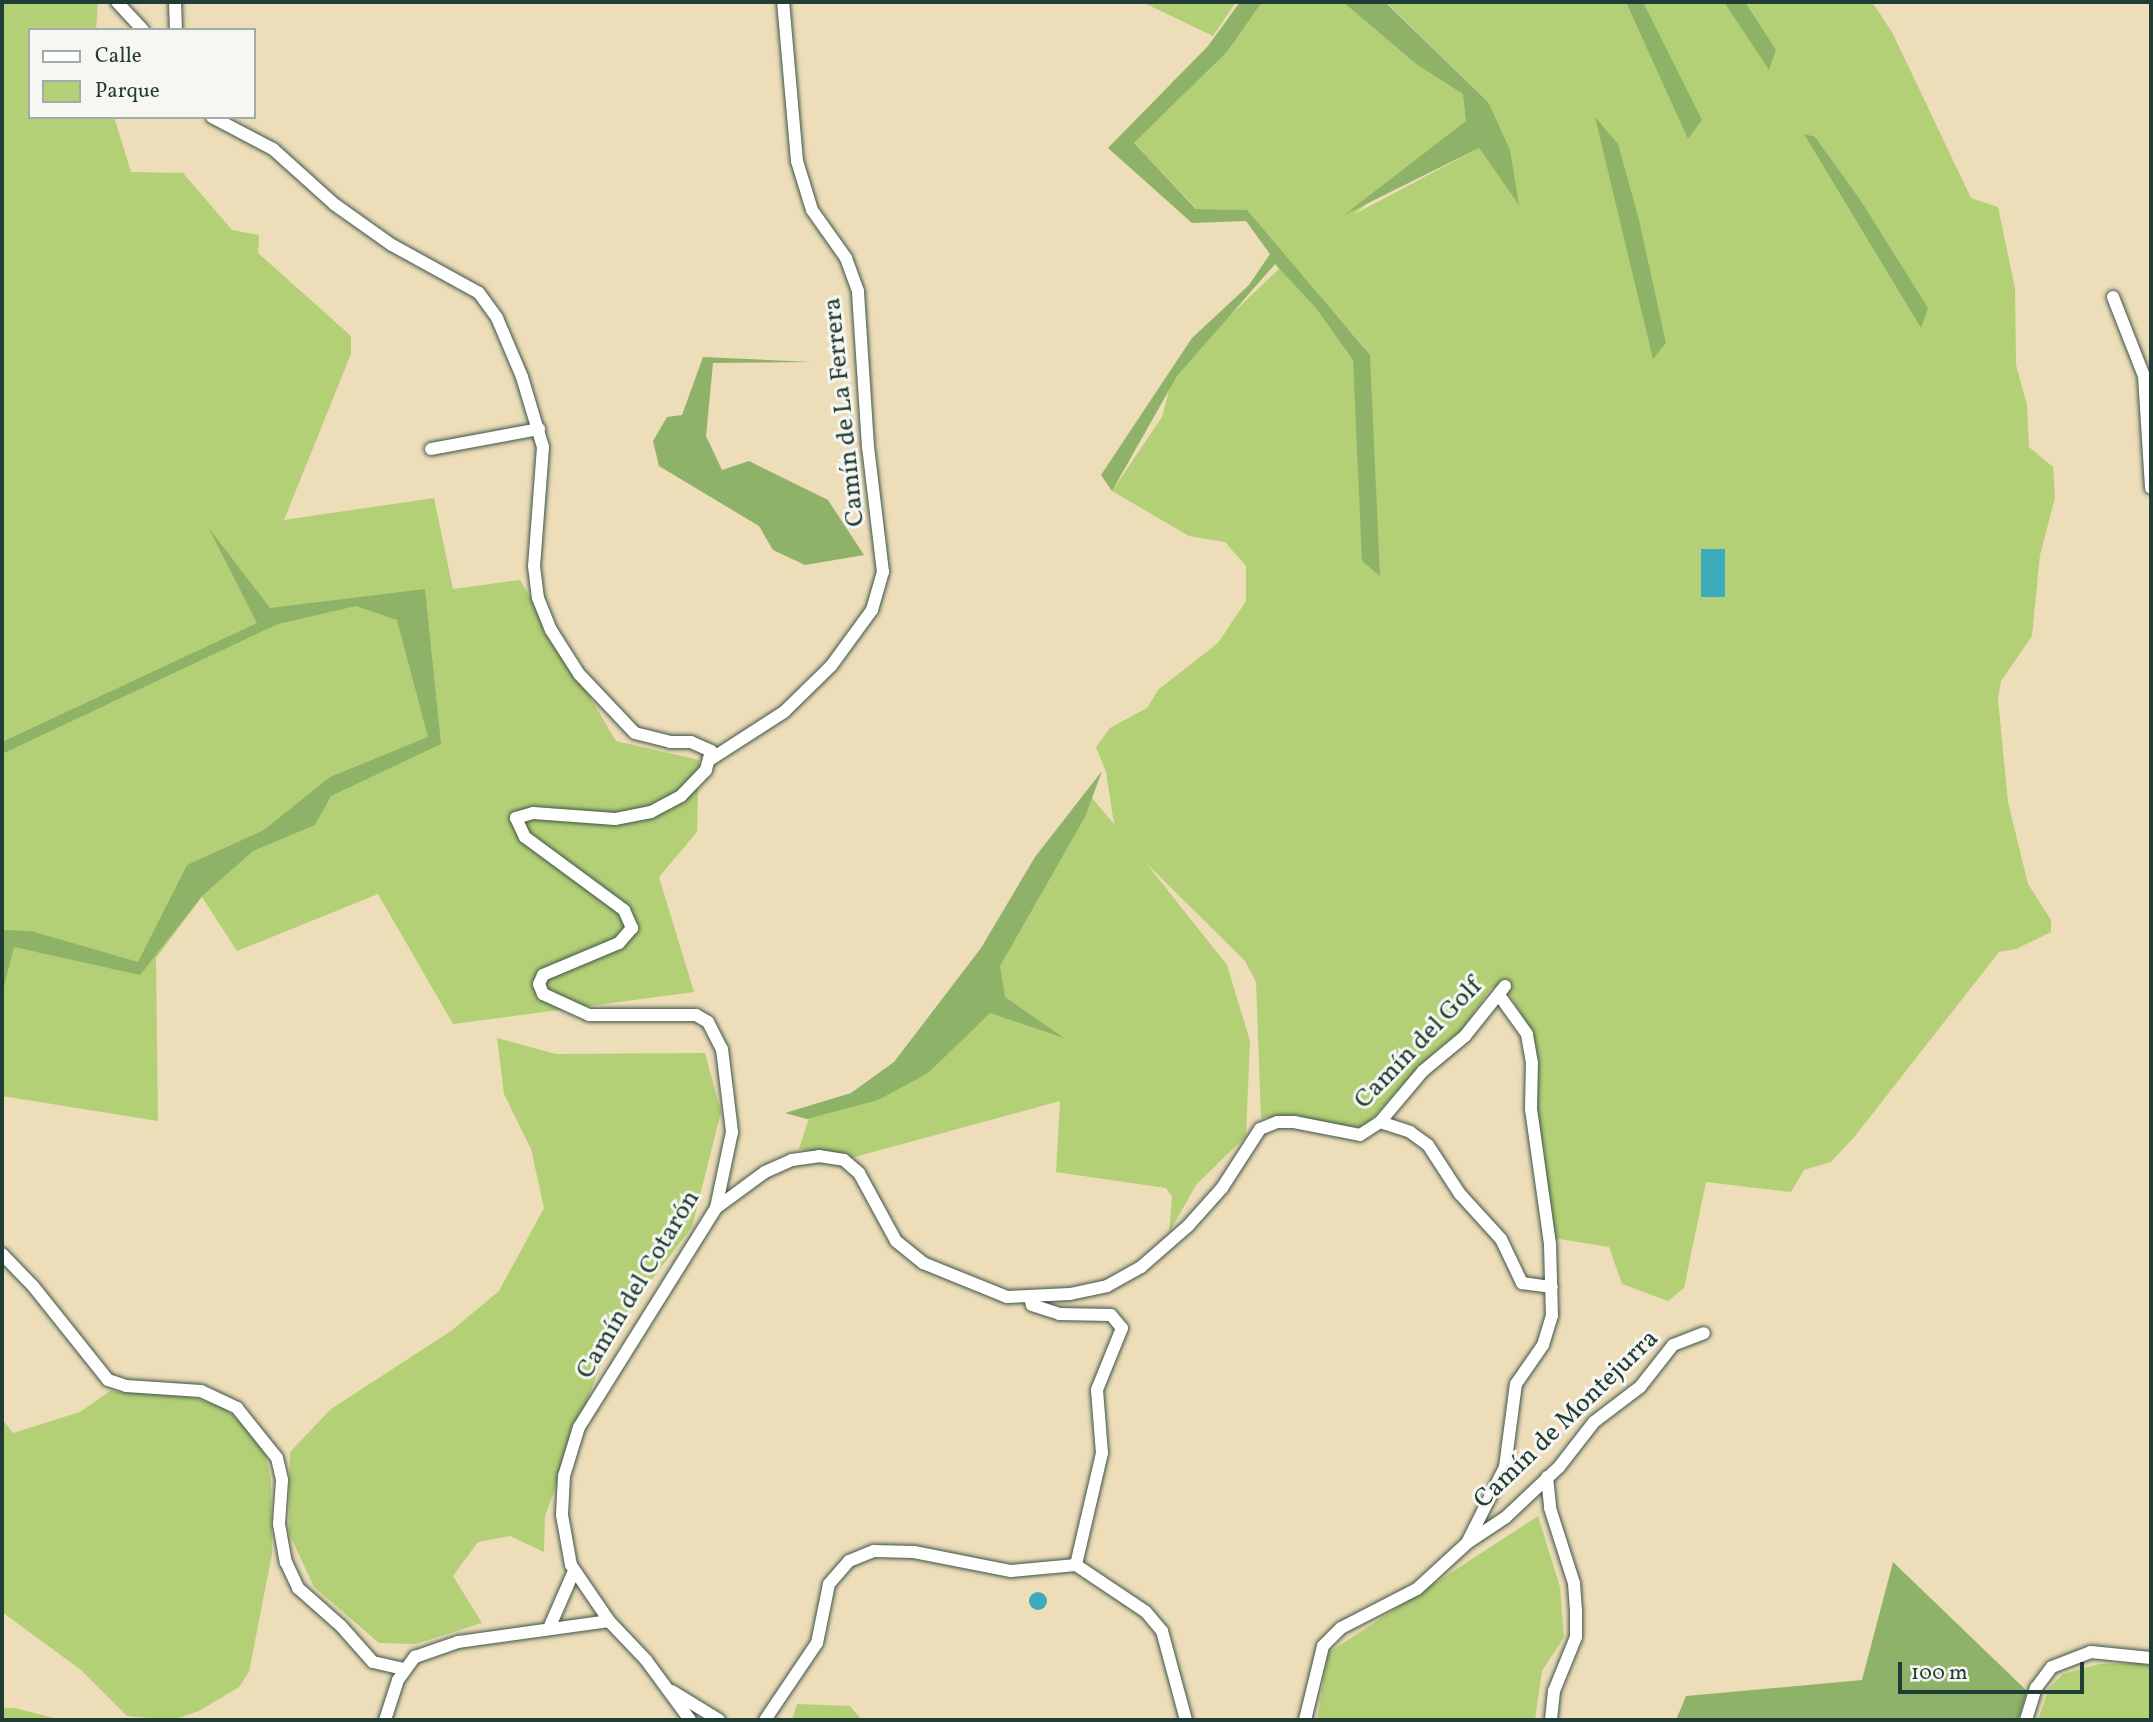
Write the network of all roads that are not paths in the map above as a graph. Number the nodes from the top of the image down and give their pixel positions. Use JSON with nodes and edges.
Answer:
{"nodes":[{"id":1,"x":117,"y":2,"type":"edge"},
{"id":2,"x":175,"y":2,"type":"edge"},
{"id":3,"x":783,"y":2,"type":"edge"},
{"id":4,"x":141,"y":28,"type":"edge"},
{"id":5,"x":176,"y":28,"type":"edge"},
{"id":6,"x":216,"y":119,"type":"edge"},
{"id":7,"x":2113,"y":297,"type":"dead end"},
{"id":8,"x":539,"y":429,"type":"junction"},
{"id":9,"x":431,"y":449,"type":"dead end"},
{"id":10,"x":2151,"y":488,"type":"edge"},
{"id":11,"x":711,"y":759,"type":"junction"},
{"id":12,"x":1380,"y":1122,"type":"junction"},
{"id":13,"x":716,"y":1208,"type":"junction"},
{"id":14,"x":2,"y":1254,"type":"edge"},
{"id":15,"x":1552,"y":1287,"type":"junction"},
{"id":16,"x":1030,"y":1298,"type":"junction"},
{"id":17,"x":1704,"y":1333,"type":"dead end"},
{"id":18,"x":1547,"y":1477,"type":"junction"},
{"id":19,"x":1467,"y":1543,"type":"junction"},
{"id":20,"x":1076,"y":1565,"type":"junction"},
{"id":21,"x":574,"y":1571,"type":"junction"},
{"id":22,"x":609,"y":1621,"type":"junction"},
{"id":23,"x":550,"y":1626,"type":"junction"},
{"id":24,"x":2151,"y":1658,"type":"edge"},
{"id":25,"x":404,"y":1669,"type":"junction"},
{"id":26,"x":665,"y":1688,"type":"junction"},
{"id":27,"x":385,"y":1720,"type":"edge"},
{"id":28,"x":690,"y":1720,"type":"edge"},
{"id":29,"x":719,"y":1720,"type":"edge"},
{"id":30,"x":765,"y":1720,"type":"edge"},
{"id":31,"x":1186,"y":1720,"type":"edge"},
{"id":32,"x":1306,"y":1720,"type":"edge"},
{"id":33,"x":1550,"y":1720,"type":"edge"},
{"id":34,"x":2026,"y":1720,"type":"edge"}],
"edges":[{"from":1,"to":4,"type":"street"},
{"from":2,"to":5,"type":"street"},
{"from":3,"to":11,"type":"street","name":"Camín de La Ferrera"},
{"from":6,"to":8,"type":"street"},
{"from":7,"to":10,"type":"street"},
{"from":8,"to":9,"type":"street"},
{"from":8,"to":11,"type":"street"},
{"from":11,"to":13,"type":"street","name":"Camín del Cotarón"},
{"from":12,"to":15,"type":"street"},
{"from":12,"to":15,"type":"street","name":"Camín del Golf"},
{"from":12,"to":16,"type":"street","name":"Camín del Golf"},
{"from":13,"to":16,"type":"street","name":"Camín del Golf"},
{"from":13,"to":21,"type":"street","name":"Camín del Cotarón"},
{"from":14,"to":25,"type":"street"},
{"from":15,"to":19,"type":"street"},
{"from":16,"to":20,"type":"street"},
{"from":17,"to":18,"type":"street","name":"Camín de Montejurra"},
{"from":18,"to":19,"type":"street","name":"Camín de Montejurra"},
{"from":18,"to":33,"type":"street"},
{"from":19,"to":32,"type":"street","name":"Camín de Montejurra"},
{"from":20,"to":30,"type":"street"},
{"from":20,"to":31,"type":"street"},
{"from":21,"to":22,"type":"street","name":"Camín del Cotarón"},
{"from":21,"to":23,"type":"street"},
{"from":22,"to":23,"type":"street"},
{"from":22,"to":26,"type":"street","name":"Camín del Cotarón"},
{"from":23,"to":25,"type":"street"},
{"from":24,"to":34,"type":"street"},
{"from":25,"to":27,"type":"street"},
{"from":26,"to":28,"type":"street","name":"Camín del Cotarón"},
{"from":26,"to":29,"type":"street"}]}
